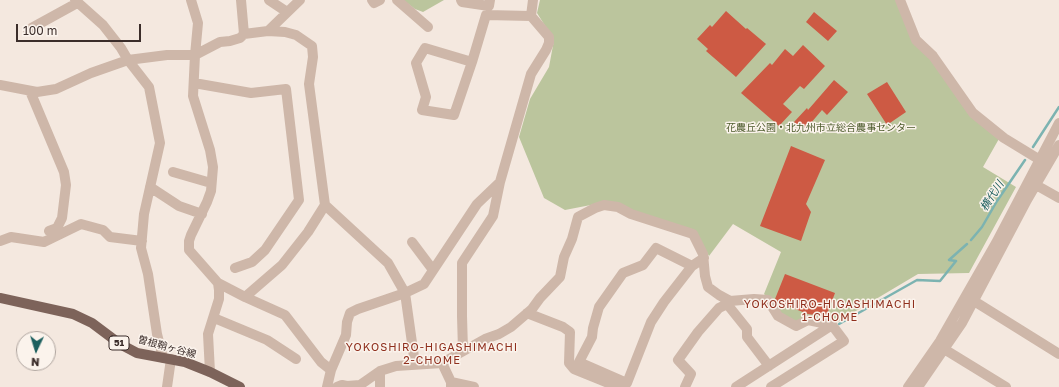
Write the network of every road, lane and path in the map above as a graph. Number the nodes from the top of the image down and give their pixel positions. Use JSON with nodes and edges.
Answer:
{"nodes":[{"id":1,"x":192,"y":0,"type":"edge"},
{"id":2,"x":241,"y":0,"type":"edge"},
{"id":3,"x":269,"y":0,"type":"edge"},
{"id":4,"x":300,"y":0,"type":"edge"},
{"id":5,"x":372,"y":0,"type":"edge"},
{"id":6,"x":380,"y":0,"type":"edge"},
{"id":7,"x":397,"y":0,"type":"edge"},
{"id":8,"x":461,"y":0,"type":"edge"},
{"id":9,"x":490,"y":0,"type":"edge"},
{"id":10,"x":533,"y":0,"type":"edge"},
{"id":11,"x":900,"y":0,"type":"edge"},
{"id":12,"x":76,"y":1,"type":"edge"},
{"id":13,"x":287,"y":12,"type":"junction"},
{"id":14,"x":531,"y":16,"type":"junction"},
{"id":15,"x":428,"y":27,"type":"dead end"},
{"id":16,"x":28,"y":30,"type":"dead end"},
{"id":17,"x":268,"y":31,"type":"junction"},
{"id":18,"x":244,"y":34,"type":"junction"},
{"id":19,"x":195,"y":55,"type":"junction"},
{"id":20,"x":128,"y":60,"type":"junction"},
{"id":21,"x":472,"y":62,"type":"junction"},
{"id":22,"x":194,"y":83,"type":"junction"},
{"id":23,"x":0,"y":85,"type":"edge"},
{"id":24,"x":30,"y":91,"type":"junction"},
{"id":25,"x":1059,"y":123,"type":"edge"},
{"id":26,"x":1059,"y":145,"type":"edge"},
{"id":27,"x":1044,"y":162,"type":"junction"},
{"id":28,"x":173,"y":172,"type":"dead end"},
{"id":29,"x":500,"y":182,"type":"junction"},
{"id":30,"x":211,"y":183,"type":"junction"},
{"id":31,"x":1036,"y":185,"type":"junction"},
{"id":32,"x":150,"y":188,"type":"junction"},
{"id":33,"x":1059,"y":198,"type":"edge"},
{"id":34,"x":326,"y":204,"type":"junction"},
{"id":35,"x":202,"y":214,"type":"junction"},
{"id":36,"x":49,"y":231,"type":"dead end"},
{"id":37,"x":0,"y":241,"type":"edge"},
{"id":38,"x":142,"y":241,"type":"junction"},
{"id":39,"x":412,"y":242,"type":"dead end"},
{"id":40,"x":704,"y":258,"type":"junction"},
{"id":41,"x":692,"y":266,"type":"junction"},
{"id":42,"x":235,"y":268,"type":"dead end"},
{"id":43,"x":433,"y":270,"type":"junction"},
{"id":44,"x":218,"y":283,"type":"junction"},
{"id":45,"x":405,"y":293,"type":"junction"},
{"id":46,"x":245,"y":297,"type":"junction"},
{"id":47,"x":971,"y":297,"type":"junction"},
{"id":48,"x":0,"y":298,"type":"edge"},
{"id":49,"x":728,"y":303,"type":"junction"},
{"id":50,"x":527,"y":313,"type":"junction"},
{"id":51,"x":214,"y":318,"type":"junction"},
{"id":52,"x":832,"y":325,"type":"junction"},
{"id":53,"x":944,"y":348,"type":"junction"},
{"id":54,"x":463,"y":350,"type":"junction"},
{"id":55,"x":1059,"y":354,"type":"edge"},
{"id":56,"x":167,"y":359,"type":"junction"},
{"id":57,"x":296,"y":359,"type":"dead end"},
{"id":58,"x":442,"y":363,"type":"junction"},
{"id":59,"x":415,"y":364,"type":"junction"},
{"id":60,"x":769,"y":366,"type":"junction"},
{"id":61,"x":331,"y":370,"type":"junction"},
{"id":62,"x":380,"y":371,"type":"junction"},
{"id":63,"x":210,"y":372,"type":"junction"},
{"id":64,"x":451,"y":385,"type":"edge"},
{"id":65,"x":166,"y":387,"type":"edge"},
{"id":66,"x":240,"y":387,"type":"edge"},
{"id":67,"x":327,"y":387,"type":"edge"},
{"id":68,"x":337,"y":387,"type":"edge"},
{"id":69,"x":380,"y":387,"type":"edge"},
{"id":70,"x":474,"y":387,"type":"edge"},
{"id":71,"x":618,"y":387,"type":"edge"},
{"id":72,"x":685,"y":387,"type":"edge"},
{"id":73,"x":736,"y":387,"type":"edge"},
{"id":74,"x":771,"y":387,"type":"edge"},
{"id":75,"x":908,"y":387,"type":"edge"},
{"id":76,"x":918,"y":387,"type":"edge"},
{"id":77,"x":1006,"y":387,"type":"edge"}],
"edges":[{"from":1,"to":19,"type":"street"},
{"from":2,"to":18,"type":"street"},
{"from":3,"to":13,"type":"street"},
{"from":4,"to":13,"type":"street"},
{"from":5,"to":6,"type":"street"},
{"from":7,"to":15,"type":"street"},
{"from":8,"to":9,"type":"street"},
{"from":10,"to":14,"type":"street"},
{"from":11,"to":27,"type":"street"},
{"from":12,"to":16,"type":"street"},
{"from":12,"to":20,"type":"street"},
{"from":13,"to":17,"type":"street"},
{"from":14,"to":21,"type":"street"},
{"from":14,"to":29,"type":"street"},
{"from":17,"to":18,"type":"street"},
{"from":17,"to":34,"type":"street"},
{"from":18,"to":19,"type":"street"},
{"from":19,"to":20,"type":"street"},
{"from":19,"to":22,"type":"street"},
{"from":20,"to":24,"type":"street"},
{"from":20,"to":32,"type":"street"},
{"from":21,"to":21,"type":"street"},
{"from":22,"to":30,"type":"street"},
{"from":22,"to":42,"type":"street"},
{"from":23,"to":24,"type":"street"},
{"from":24,"to":36,"type":"street"},
{"from":25,"to":27,"type":"street"},
{"from":26,"to":27,"type":"street"},
{"from":27,"to":31,"type":"street"},
{"from":27,"to":47,"type":"street"},
{"from":28,"to":30,"type":"street"},
{"from":29,"to":43,"type":"street"},
{"from":29,"to":54,"type":"street"},
{"from":30,"to":35,"type":"street"},
{"from":31,"to":33,"type":"street"},
{"from":31,"to":47,"type":"street"},
{"from":32,"to":35,"type":"street"},
{"from":32,"to":38,"type":"street"},
{"from":34,"to":45,"type":"street"},
{"from":34,"to":46,"type":"street"},
{"from":35,"to":44,"type":"street"},
{"from":37,"to":38,"type":"street"},
{"from":38,"to":56,"type":"street"},
{"from":39,"to":43,"type":"street"},
{"from":40,"to":41,"type":"street"},
{"from":40,"to":49,"type":"street"},
{"from":40,"to":50,"type":"street"},
{"from":41,"to":41,"type":"street"},
{"from":43,"to":45,"type":"street"},
{"from":44,"to":46,"type":"street"},
{"from":44,"to":51,"type":"street"},
{"from":45,"to":59,"type":"street"},
{"from":45,"to":61,"type":"street"},
{"from":46,"to":61,"type":"street"},
{"from":47,"to":53,"type":"street"},
{"from":47,"to":55,"type":"street"},
{"from":47,"to":75,"type":"street"},
{"from":48,"to":56,"type":"main road","name":"曽根鞘ヶ谷線","number":"51"},
{"from":49,"to":52,"type":"street"},
{"from":49,"to":60,"type":"street"},
{"from":49,"to":72,"type":"street"},
{"from":50,"to":54,"type":"street"},
{"from":50,"to":71,"type":"street"},
{"from":51,"to":57,"type":"street"},
{"from":51,"to":63,"type":"street"},
{"from":52,"to":60,"type":"street"},
{"from":52,"to":74,"type":"street"},
{"from":53,"to":76,"type":"street"},
{"from":53,"to":77,"type":"street"},
{"from":54,"to":58,"type":"street"},
{"from":56,"to":63,"type":"main road","name":"曽根鞘ヶ谷線","number":"51"},
{"from":56,"to":65,"type":"street"},
{"from":58,"to":59,"type":"street"},
{"from":58,"to":64,"type":"street"},
{"from":59,"to":62,"type":"street"},
{"from":60,"to":73,"type":"street"},
{"from":61,"to":67,"type":"street"},
{"from":62,"to":68,"type":"street"},
{"from":62,"to":69,"type":"street"},
{"from":63,"to":66,"type":"main road","name":"曽根鞘ヶ谷線","number":"51"},
{"from":64,"to":70,"type":"street"}]}
